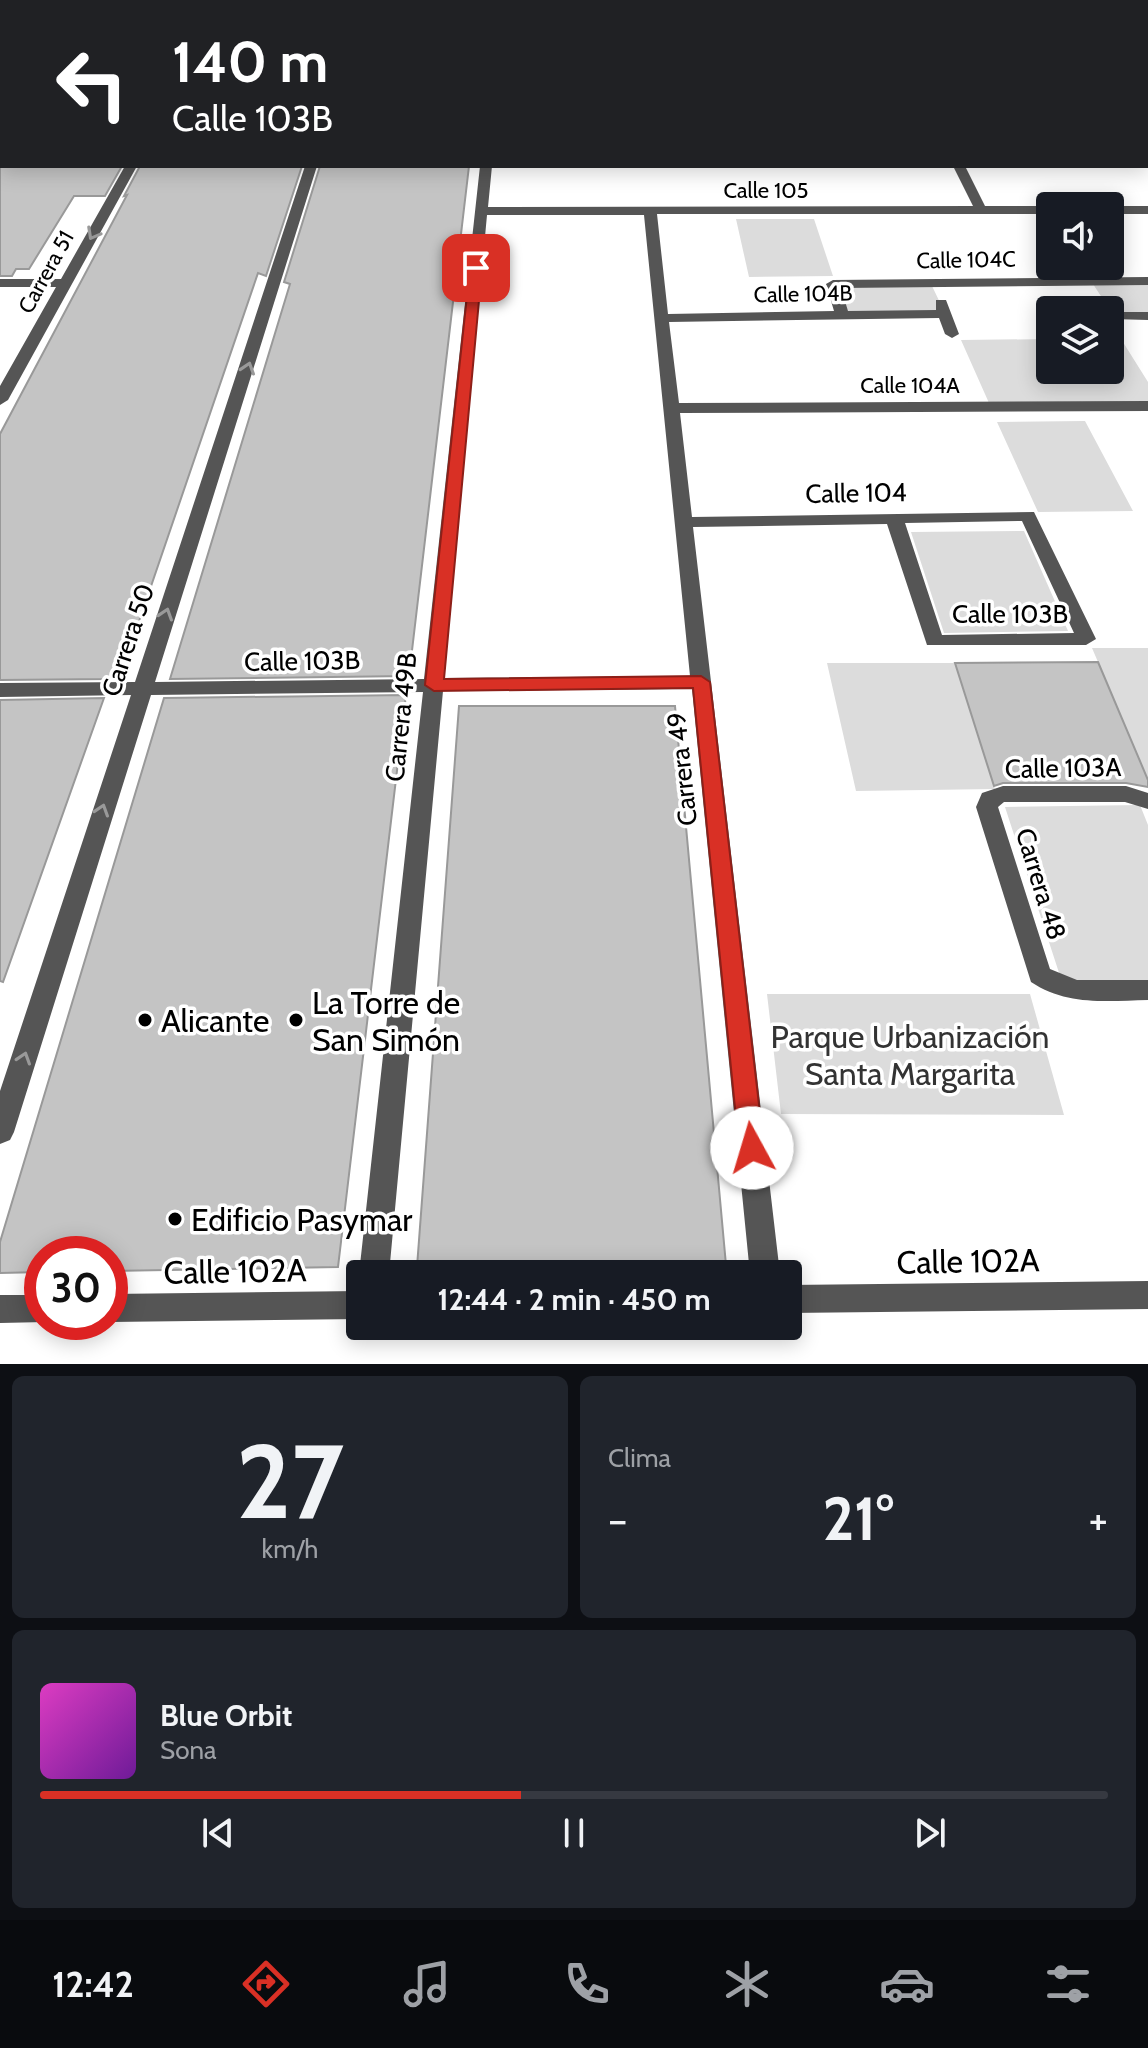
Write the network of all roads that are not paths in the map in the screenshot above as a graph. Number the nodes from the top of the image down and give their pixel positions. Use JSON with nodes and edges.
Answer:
{"nodes":[{"id":1,"x":130,"y":168,"type":"edge"},
{"id":2,"x":310,"y":168,"type":"edge"},
{"id":3,"x":486,"y":168,"type":"edge"},
{"id":4,"x":960,"y":168,"type":"edge"},
{"id":5,"x":650,"y":210,"type":"junction"},
{"id":6,"x":981,"y":210,"type":"junction"},
{"id":7,"x":1036,"y":210,"type":"edge"},
{"id":8,"x":482,"y":211,"type":"junction"},
{"id":9,"x":1124,"y":211,"type":"edge"},
{"id":10,"x":1146,"y":213,"type":"edge"},
{"id":11,"x":1148,"y":281,"type":"edge"},
{"id":12,"x":0,"y":283,"type":"edge"},
{"id":13,"x":66,"y":283,"type":"junction"},
{"id":14,"x":842,"y":316,"type":"junction"},
{"id":15,"x":1124,"y":316,"type":"edge"},
{"id":16,"x":1148,"y":316,"type":"edge"},
{"id":17,"x":662,"y":318,"type":"junction"},
{"id":18,"x":952,"y":334,"type":"dead end"},
{"id":19,"x":0,"y":400,"type":"edge"},
{"id":20,"x":1148,"y":406,"type":"edge"},
{"id":21,"x":672,"y":408,"type":"junction"},
{"id":22,"x":894,"y":518,"type":"junction"},
{"id":23,"x":684,"y":522,"type":"junction"},
{"id":24,"x":1086,"y":639,"type":"joint"},
{"id":25,"x":701,"y":682,"type":"junction"},
{"id":26,"x":434,"y":685,"type":"junction"},
{"id":27,"x":141,"y":688,"type":"junction"},
{"id":28,"x":0,"y":690,"type":"edge"},
{"id":29,"x":990,"y":798,"type":"joint"},
{"id":30,"x":1143,"y":798,"type":"edge"},
{"id":31,"x":1148,"y":990,"type":"edge"},
{"id":32,"x":0,"y":1132,"type":"edge"},
{"id":33,"x":375,"y":1260,"type":"edge"},
{"id":34,"x":763,"y":1260,"type":"edge"},
{"id":35,"x":1148,"y":1295,"type":"edge"},
{"id":36,"x":802,"y":1299,"type":"edge"},
{"id":37,"x":346,"y":1305,"type":"edge"},
{"id":38,"x":128,"y":1308,"type":"edge"},
{"id":39,"x":0,"y":1309,"type":"edge"},
{"id":40,"x":24,"y":1309,"type":"edge"}],
"edges":[{"from":1,"to":13,"type":"street","name":"Carrera 51","one_way":true},
{"from":27,"to":2,"type":"street","name":"Carrera 50","one_way":true},
{"from":3,"to":8,"type":"street","name":"Carrera 49B"},
{"from":4,"to":6,"type":"street"},
{"from":5,"to":6,"type":"street","name":"Calle 105"},
{"from":5,"to":8,"type":"street","name":"Calle 105"},
{"from":5,"to":17,"type":"street","name":"Carrera 49"},
{"from":6,"to":7,"type":"street","name":"Calle 105"},
{"from":8,"to":26,"type":"street","name":"Carrera 49B"},
{"from":9,"to":10,"type":"street"},
{"from":11,"to":14,"type":"street","name":"Calle 104C"},
{"from":12,"to":13,"type":"street"},
{"from":13,"to":19,"type":"street","name":"Carrera 51"},
{"from":14,"to":17,"type":"street","name":"Calle 104B"},
{"from":14,"to":18,"type":"street","name":"Calle 104B"},
{"from":15,"to":16,"type":"street"},
{"from":17,"to":21,"type":"street","name":"Carrera 49"},
{"from":20,"to":21,"type":"street","name":"Calle 104A"},
{"from":21,"to":23,"type":"street","name":"Carrera 49"},
{"from":22,"to":23,"type":"street","name":"Calle 104"},
{"from":22,"to":24,"type":"street","name":"Calle 104"},
{"from":22,"to":24,"type":"street","name":"Calle 103B"},
{"from":23,"to":25,"type":"street","name":"Carrera 49"},
{"from":25,"to":26,"type":"street","name":"Calle 103B"},
{"from":25,"to":34,"type":"street","name":"Carrera 49"},
{"from":26,"to":27,"type":"street","name":"Calle 103B"},
{"from":26,"to":33,"type":"street","name":"Carrera 49B"},
{"from":27,"to":28,"type":"street","name":"Calle 103B"},
{"from":32,"to":27,"type":"street","name":"Carrera 50","one_way":true},
{"from":29,"to":30,"type":"street","name":"Calle 103A"},
{"from":29,"to":31,"type":"street","name":"Carrera 48"},
{"from":35,"to":36,"type":"street","name":"Calle 102A"},
{"from":37,"to":38,"type":"street","name":"Calle 102A"},
{"from":39,"to":40,"type":"street"}]}
